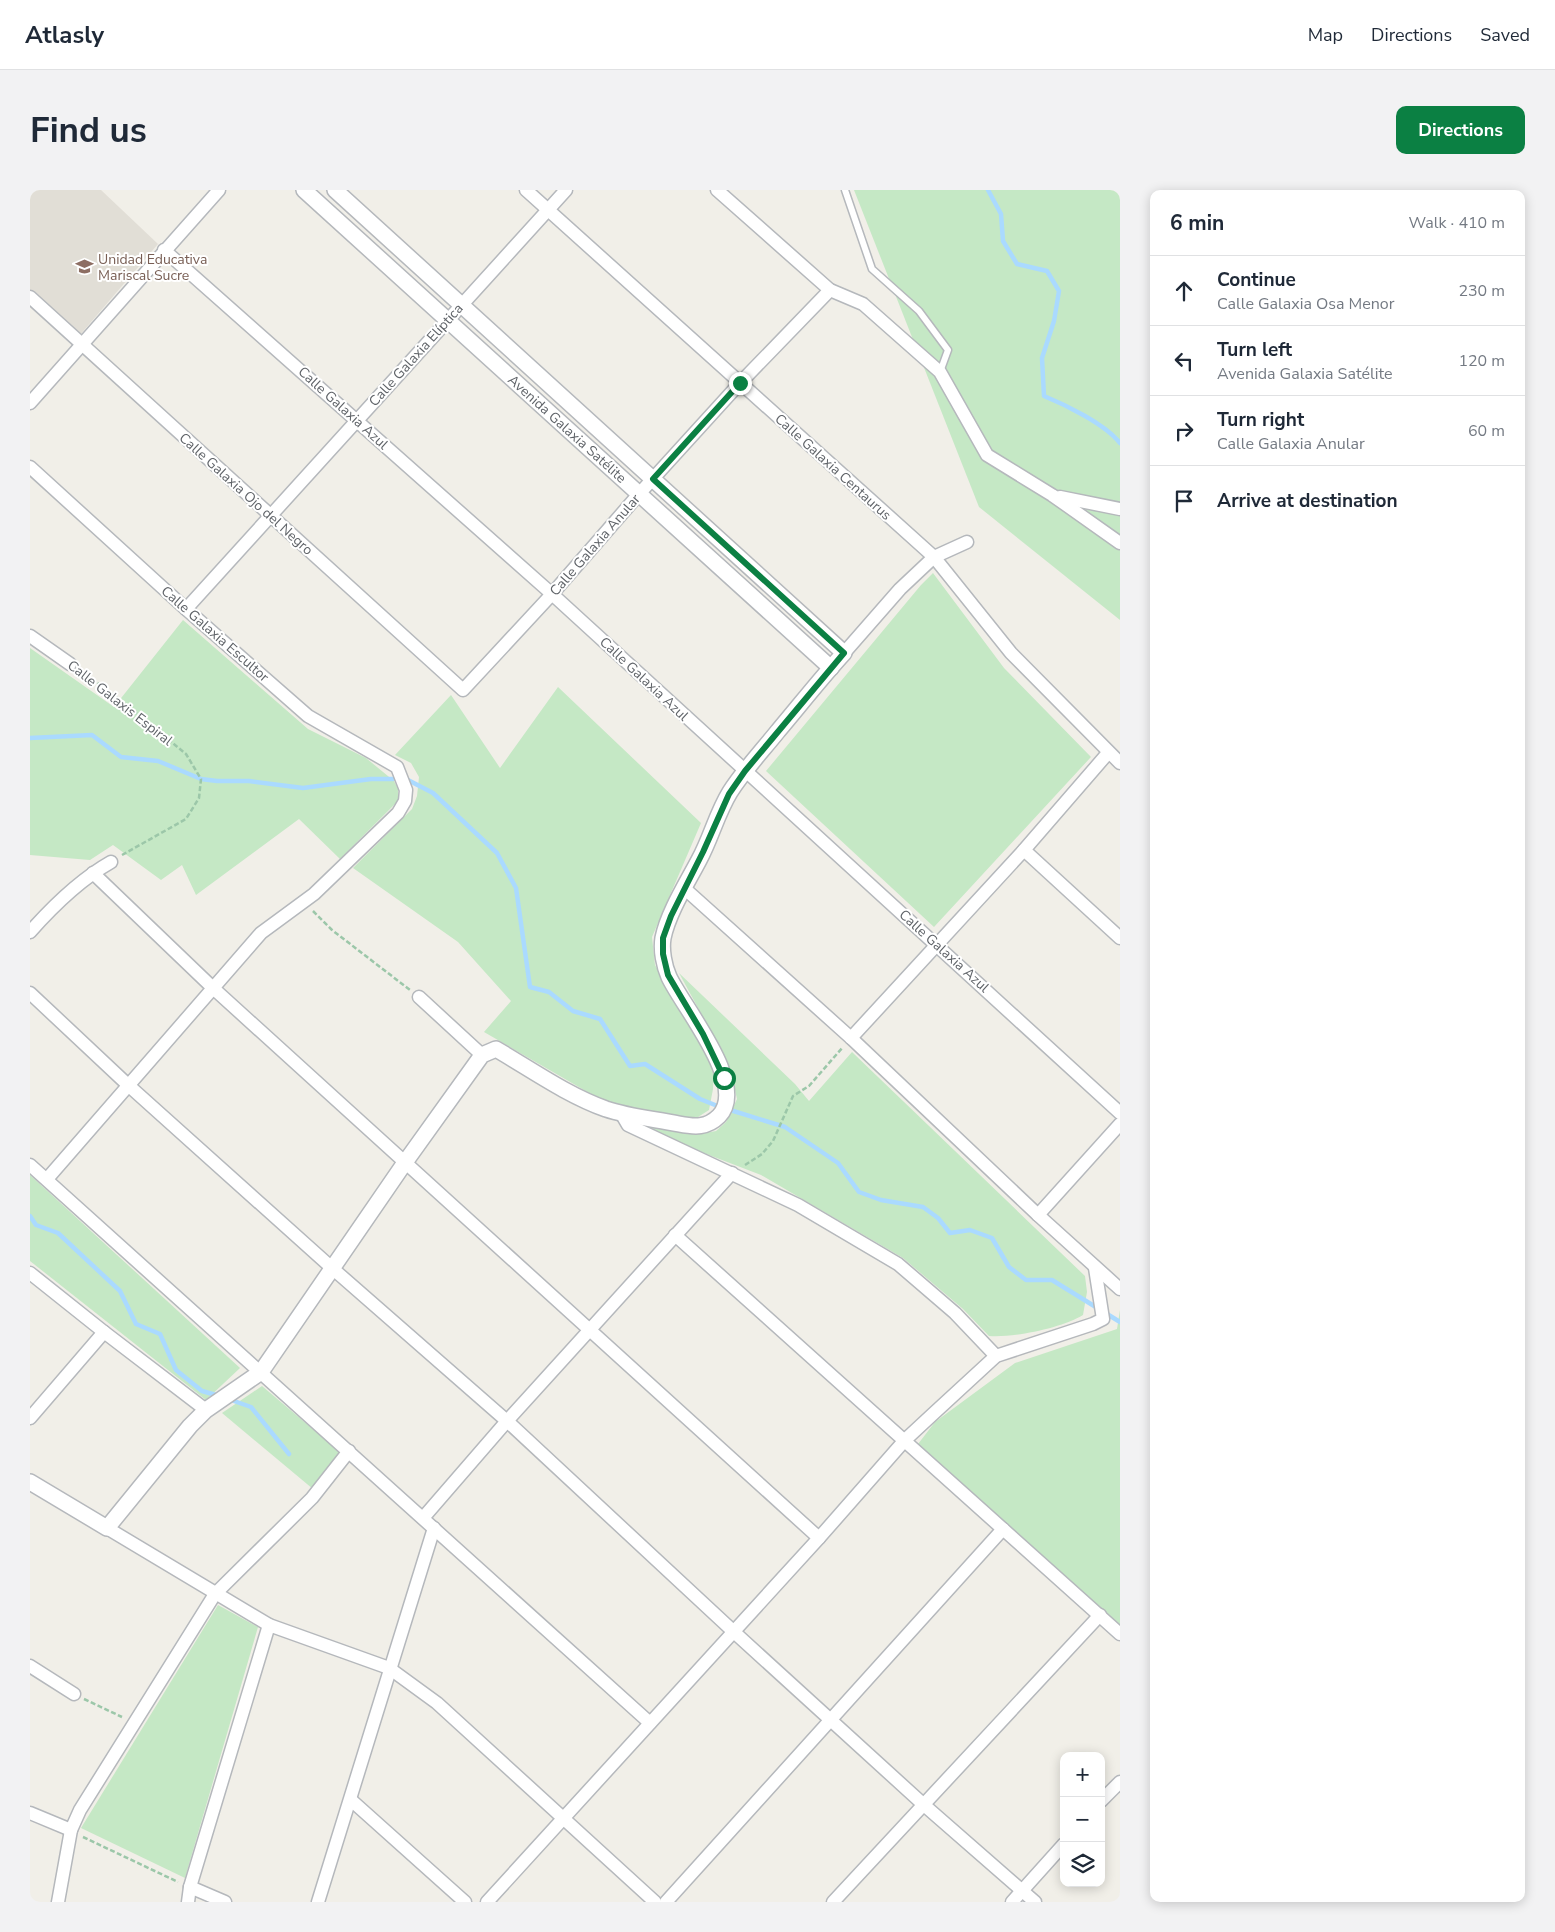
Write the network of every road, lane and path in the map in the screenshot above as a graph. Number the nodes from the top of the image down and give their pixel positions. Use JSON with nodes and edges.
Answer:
{"nodes":[{"id":1,"x":219,"y":190,"type":"edge"},
{"id":2,"x":304,"y":190,"type":"edge"},
{"id":3,"x":335,"y":190,"type":"edge"},
{"id":4,"x":526,"y":190,"type":"edge"},
{"id":5,"x":566,"y":190,"type":"edge"},
{"id":6,"x":717,"y":190,"type":"edge"},
{"id":7,"x":845,"y":190,"type":"edge"},
{"id":8,"x":548,"y":210,"type":"junction"},
{"id":9,"x":164,"y":250,"type":"junction"},
{"id":10,"x":830,"y":290,"type":"junction"},
{"id":11,"x":30,"y":297,"type":"edge"},
{"id":12,"x":462,"y":305,"type":"junction"},
{"id":13,"x":448,"y":320,"type":"junction"},
{"id":14,"x":82,"y":345,"type":"junction"},
{"id":15,"x":940,"y":372,"type":"junction"},
{"id":16,"x":740,"y":383,"type":"junction"},
{"id":17,"x":30,"y":404,"type":"edge"},
{"id":18,"x":357,"y":421,"type":"junction"},
{"id":19,"x":30,"y":467,"type":"edge"},
{"id":20,"x":653,"y":479,"type":"junction"},
{"id":21,"x":639,"y":494,"type":"junction"},
{"id":22,"x":1052,"y":495,"type":"junction"},
{"id":23,"x":1120,"y":509,"type":"edge"},
{"id":24,"x":271,"y":517,"type":"junction"},
{"id":25,"x":968,"y":542,"type":"dead end"},
{"id":26,"x":1120,"y":543,"type":"edge"},
{"id":27,"x":934,"y":557,"type":"junction"},
{"id":28,"x":552,"y":594,"type":"junction"},
{"id":29,"x":186,"y":609,"type":"junction"},
{"id":30,"x":30,"y":636,"type":"edge"},
{"id":31,"x":844,"y":653,"type":"junction"},
{"id":32,"x":70,"y":664,"type":"joint"},
{"id":33,"x":830,"y":668,"type":"junction"},
{"id":34,"x":463,"y":690,"type":"joint"},
{"id":35,"x":1108,"y":752,"type":"junction"},
{"id":36,"x":1120,"y":764,"type":"edge"},
{"id":37,"x":745,"y":771,"type":"junction"},
{"id":38,"x":1024,"y":850,"type":"junction"},
{"id":39,"x":111,"y":862,"type":"joint"},
{"id":40,"x":93,"y":872,"type":"junction"},
{"id":41,"x":684,"y":888,"type":"junction"},
{"id":42,"x":304,"y":902,"type":"junction"},
{"id":43,"x":30,"y":932,"type":"edge"},
{"id":44,"x":1120,"y":938,"type":"edge"},
{"id":45,"x":937,"y":945,"type":"junction"},
{"id":46,"x":213,"y":988,"type":"junction"},
{"id":47,"x":30,"y":993,"type":"edge"},
{"id":48,"x":418,"y":997,"type":"joint"},
{"id":49,"x":851,"y":1038,"type":"junction"},
{"id":50,"x":482,"y":1055,"type":"junction"},
{"id":51,"x":128,"y":1085,"type":"junction"},
{"id":52,"x":621,"y":1113,"type":"junction"},
{"id":53,"x":1120,"y":1113,"type":"edge"},
{"id":54,"x":1120,"y":1124,"type":"edge"},
{"id":55,"x":406,"y":1161,"type":"junction"},
{"id":56,"x":30,"y":1165,"type":"edge"},
{"id":57,"x":732,"y":1173,"type":"junction"},
{"id":58,"x":47,"y":1179,"type":"junction"},
{"id":59,"x":1038,"y":1215,"type":"junction"},
{"id":60,"x":675,"y":1235,"type":"junction"},
{"id":61,"x":332,"y":1268,"type":"junction"},
{"id":62,"x":1095,"y":1268,"type":"junction"},
{"id":63,"x":30,"y":1273,"type":"edge"},
{"id":64,"x":1120,"y":1289,"type":"edge"},
{"id":65,"x":590,"y":1329,"type":"junction"},
{"id":66,"x":104,"y":1332,"type":"junction"},
{"id":67,"x":996,"y":1356,"type":"junction"},
{"id":68,"x":261,"y":1372,"type":"junction"},
{"id":69,"x":206,"y":1410,"type":"junction"},
{"id":70,"x":30,"y":1418,"type":"edge"},
{"id":71,"x":507,"y":1420,"type":"junction"},
{"id":72,"x":905,"y":1440,"type":"junction"},
{"id":73,"x":349,"y":1451,"type":"junction"},
{"id":74,"x":30,"y":1482,"type":"edge"},
{"id":75,"x":423,"y":1518,"type":"junction"},
{"id":76,"x":107,"y":1528,"type":"junction"},
{"id":77,"x":434,"y":1528,"type":"junction"},
{"id":78,"x":1003,"y":1529,"type":"junction"},
{"id":79,"x":819,"y":1538,"type":"junction"},
{"id":80,"x":215,"y":1594,"type":"junction"},
{"id":81,"x":1100,"y":1615,"type":"junction"},
{"id":82,"x":268,"y":1625,"type":"junction"},
{"id":83,"x":734,"y":1632,"type":"junction"},
{"id":84,"x":1120,"y":1634,"type":"edge"},
{"id":85,"x":30,"y":1666,"type":"edge"},
{"id":86,"x":389,"y":1668,"type":"junction"},
{"id":87,"x":74,"y":1694,"type":"joint"},
{"id":88,"x":830,"y":1719,"type":"junction"},
{"id":89,"x":134,"y":1722,"type":"junction"},
{"id":90,"x":650,"y":1723,"type":"junction"},
{"id":91,"x":1120,"y":1782,"type":"edge"},
{"id":92,"x":1105,"y":1797,"type":"edge"},
{"id":93,"x":351,"y":1800,"type":"junction"},
{"id":94,"x":924,"y":1805,"type":"junction"},
{"id":95,"x":30,"y":1813,"type":"edge"},
{"id":96,"x":563,"y":1819,"type":"junction"},
{"id":97,"x":71,"y":1830,"type":"junction"},
{"id":98,"x":1060,"y":1848,"type":"edge"},
{"id":99,"x":190,"y":1887,"type":"junction"},
{"id":100,"x":1022,"y":1890,"type":"junction"},
{"id":101,"x":58,"y":1902,"type":"edge"},
{"id":102,"x":188,"y":1902,"type":"edge"},
{"id":103,"x":225,"y":1902,"type":"edge"},
{"id":104,"x":318,"y":1902,"type":"edge"},
{"id":105,"x":465,"y":1902,"type":"edge"},
{"id":106,"x":487,"y":1902,"type":"edge"},
{"id":107,"x":655,"y":1902,"type":"edge"},
{"id":108,"x":666,"y":1902,"type":"edge"},
{"id":109,"x":833,"y":1902,"type":"edge"},
{"id":110,"x":1012,"y":1902,"type":"edge"},
{"id":111,"x":1035,"y":1902,"type":"edge"}],
"edges":[{"from":1,"to":9,"type":"street"},
{"from":2,"to":13,"type":"street","name":"Avenida Galaxia Satélite"},
{"from":3,"to":12,"type":"street","name":"Avenida Galaxia Satélite"},
{"from":4,"to":8,"type":"street","name":"Calle Galaxia Centaurus"},
{"from":5,"to":8,"type":"street","name":"Calle Galaxia Elíptica"},
{"from":6,"to":10,"type":"street"},
{"from":7,"to":15,"type":"lane"},
{"from":8,"to":12,"type":"street","name":"Calle Galaxia Elíptica"},
{"from":8,"to":16,"type":"street","name":"Calle Galaxia Centaurus"},
{"from":9,"to":14,"type":"street"},
{"from":9,"to":18,"type":"street","name":"Calle Galaxia Azul"},
{"from":10,"to":15,"type":"street"},
{"from":10,"to":16,"type":"street","name":"Calle Galaxia Anular"},
{"from":11,"to":14,"type":"street","name":"Calle Galaxia Ojo del Negro"},
{"from":12,"to":13,"type":"street","name":"Calle Galaxia Elíptica"},
{"from":12,"to":20,"type":"street","name":"Avenida Galaxia Satélite"},
{"from":13,"to":18,"type":"street","name":"Calle Galaxia Elíptica"},
{"from":13,"to":21,"type":"street","name":"Avenida Galaxia Satélite"},
{"from":14,"to":17,"type":"street"},
{"from":14,"to":24,"type":"street","name":"Calle Galaxia Ojo del Negro"},
{"from":15,"to":22,"type":"street"},
{"from":16,"to":20,"type":"street","name":"Calle Galaxia Anular"},
{"from":16,"to":27,"type":"street","name":"Calle Galaxia Centaurus"},
{"from":18,"to":24,"type":"street","name":"Calle Galaxia Elíptica"},
{"from":18,"to":28,"type":"street","name":"Calle Galaxia Azul"},
{"from":19,"to":29,"type":"street","name":"Calle Galaxia Escultor"},
{"from":20,"to":21,"type":"street","name":"Calle Galaxia Anular"},
{"from":20,"to":31,"type":"street","name":"Avenida Galaxia Satélite"},
{"from":21,"to":28,"type":"street","name":"Calle Galaxia Anular"},
{"from":21,"to":33,"type":"street","name":"Avenida Galaxia Satélite"},
{"from":22,"to":23,"type":"street"},
{"from":22,"to":26,"type":"street"},
{"from":24,"to":29,"type":"street","name":"Calle Galaxia Elíptica"},
{"from":24,"to":34,"type":"street","name":"Calle Galaxia Ojo del Negro"},
{"from":25,"to":27,"type":"street"},
{"from":27,"to":31,"type":"street"},
{"from":27,"to":35,"type":"street","name":"Calle Galaxia Centaurus"},
{"from":28,"to":34,"type":"street","name":"Calle Galaxia Anular"},
{"from":28,"to":37,"type":"street","name":"Calle Galaxia Azul"},
{"from":29,"to":42,"type":"street","name":"Calle Galaxia Escultor"},
{"from":30,"to":32,"type":"street","name":"Calle Galaxis Espiral"},
{"from":31,"to":33,"type":"street"},
{"from":32,"to":39,"type":"path","name":"Calle Galaxis Espiral"},
{"from":33,"to":37,"type":"street"},
{"from":35,"to":36,"type":"street","name":"Calle Galaxia Centaurus"},
{"from":35,"to":38,"type":"street"},
{"from":37,"to":41,"type":"street"},
{"from":37,"to":45,"type":"street","name":"Calle Galaxia Azul"},
{"from":38,"to":44,"type":"street"},
{"from":38,"to":45,"type":"street"},
{"from":39,"to":40,"type":"street"},
{"from":40,"to":43,"type":"street"},
{"from":40,"to":46,"type":"street"},
{"from":41,"to":49,"type":"street"},
{"from":41,"to":52,"type":"street"},
{"from":42,"to":46,"type":"street"},
{"from":42,"to":48,"type":"path"},
{"from":45,"to":49,"type":"street"},
{"from":45,"to":53,"type":"street","name":"Calle Galaxia Azul"},
{"from":46,"to":51,"type":"street"},
{"from":46,"to":55,"type":"street"},
{"from":47,"to":51,"type":"street"},
{"from":48,"to":50,"type":"street"},
{"from":49,"to":57,"type":"path"},
{"from":49,"to":59,"type":"street"},
{"from":50,"to":52,"type":"street"},
{"from":50,"to":55,"type":"street"},
{"from":51,"to":58,"type":"street"},
{"from":51,"to":61,"type":"street"},
{"from":52,"to":57,"type":"street"},
{"from":54,"to":59,"type":"street"},
{"from":55,"to":61,"type":"street"},
{"from":55,"to":65,"type":"street"},
{"from":56,"to":58,"type":"street"},
{"from":57,"to":60,"type":"street"},
{"from":57,"to":67,"type":"street"},
{"from":58,"to":68,"type":"street"},
{"from":59,"to":62,"type":"street"},
{"from":60,"to":65,"type":"street"},
{"from":60,"to":72,"type":"street"},
{"from":61,"to":68,"type":"street"},
{"from":61,"to":71,"type":"street"},
{"from":62,"to":64,"type":"street"},
{"from":62,"to":67,"type":"street"},
{"from":63,"to":66,"type":"street"},
{"from":65,"to":71,"type":"street"},
{"from":65,"to":79,"type":"street"},
{"from":66,"to":69,"type":"street"},
{"from":66,"to":70,"type":"street"},
{"from":67,"to":72,"type":"street"},
{"from":68,"to":69,"type":"street"},
{"from":68,"to":73,"type":"street"},
{"from":69,"to":76,"type":"street"},
{"from":71,"to":75,"type":"street"},
{"from":71,"to":83,"type":"street"},
{"from":72,"to":78,"type":"street"},
{"from":72,"to":79,"type":"street"},
{"from":73,"to":75,"type":"street"},
{"from":73,"to":80,"type":"street"},
{"from":74,"to":76,"type":"street"},
{"from":75,"to":77,"type":"street"},
{"from":76,"to":80,"type":"street"},
{"from":77,"to":86,"type":"street"},
{"from":77,"to":90,"type":"street"},
{"from":78,"to":81,"type":"street"},
{"from":78,"to":88,"type":"street"},
{"from":79,"to":83,"type":"street"},
{"from":80,"to":82,"type":"street"},
{"from":80,"to":89,"type":"street"},
{"from":81,"to":84,"type":"street"},
{"from":81,"to":94,"type":"street"},
{"from":82,"to":86,"type":"street"},
{"from":82,"to":99,"type":"street"},
{"from":83,"to":88,"type":"street"},
{"from":83,"to":90,"type":"street"},
{"from":85,"to":87,"type":"street"},
{"from":86,"to":93,"type":"street"},
{"from":86,"to":96,"type":"street"},
{"from":87,"to":89,"type":"path"},
{"from":88,"to":94,"type":"street"},
{"from":88,"to":108,"type":"street"},
{"from":89,"to":97,"type":"street"},
{"from":90,"to":96,"type":"street"},
{"from":91,"to":92,"type":"street"},
{"from":93,"to":104,"type":"street"},
{"from":93,"to":105,"type":"street"},
{"from":94,"to":100,"type":"street"},
{"from":94,"to":109,"type":"street"},
{"from":95,"to":97,"type":"street"},
{"from":96,"to":106,"type":"street"},
{"from":96,"to":107,"type":"street"},
{"from":97,"to":99,"type":"path"},
{"from":97,"to":101,"type":"street"},
{"from":98,"to":100,"type":"street"},
{"from":99,"to":102,"type":"street"},
{"from":99,"to":103,"type":"street"},
{"from":100,"to":110,"type":"street"},
{"from":100,"to":111,"type":"street"}]}
